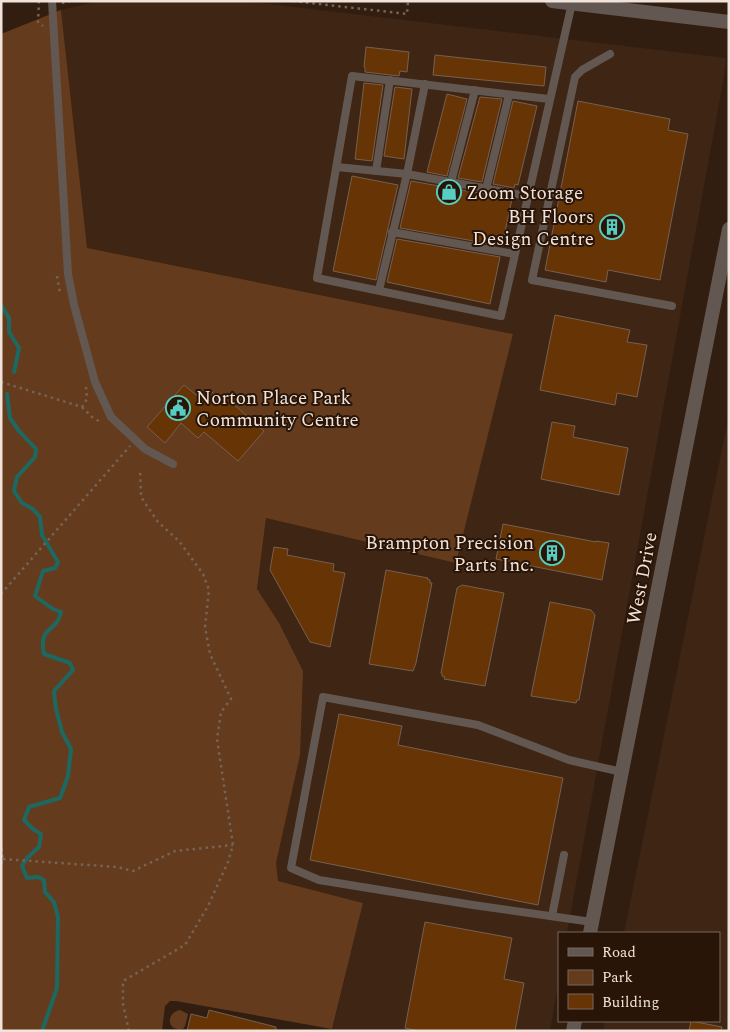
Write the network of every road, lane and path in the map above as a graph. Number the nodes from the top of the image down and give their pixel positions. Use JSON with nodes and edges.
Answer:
{"nodes":[{"id":1,"x":52,"y":1,"type":"edge"},
{"id":2,"x":293,"y":1,"type":"edge"},
{"id":3,"x":408,"y":1,"type":"edge"},
{"id":4,"x":552,"y":1,"type":"edge"},
{"id":5,"x":572,"y":4,"type":"junction"},
{"id":6,"x":729,"y":22,"type":"edge"},
{"id":7,"x":610,"y":54,"type":"dead end"},
{"id":8,"x":390,"y":80,"type":"junction"},
{"id":9,"x":425,"y":84,"type":"junction"},
{"id":10,"x":475,"y":90,"type":"junction"},
{"id":11,"x":509,"y":95,"type":"junction"},
{"id":12,"x":549,"y":99,"type":"junction"},
{"id":13,"x":337,"y":167,"type":"junction"},
{"id":14,"x":376,"y":171,"type":"junction"},
{"id":15,"x":407,"y":174,"type":"junction"},
{"id":16,"x":451,"y":182,"type":"junction"},
{"id":17,"x":486,"y":189,"type":"junction"},
{"id":18,"x":527,"y":196,"type":"junction"},
{"id":19,"x":729,"y":229,"type":"edge"},
{"id":20,"x":392,"y":232,"type":"junction"},
{"id":21,"x":514,"y":254,"type":"junction"},
{"id":22,"x":379,"y":290,"type":"junction"},
{"id":23,"x":672,"y":306,"type":"dead end"},
{"id":24,"x":1,"y":382,"type":"edge"},
{"id":25,"x":86,"y":384,"type":"dead end"},
{"id":26,"x":124,"y":452,"type":"dead end"},
{"id":27,"x":173,"y":464,"type":"dead end"},
{"id":28,"x":140,"y":469,"type":"dead end"},
{"id":29,"x":1,"y":594,"type":"edge"},
{"id":30,"x":622,"y":772,"type":"junction"},
{"id":31,"x":1,"y":842,"type":"edge"},
{"id":32,"x":233,"y":845,"type":"junction"},
{"id":33,"x":564,"y":855,"type":"dead end"},
{"id":34,"x":3,"y":859,"type":"junction"},
{"id":35,"x":1,"y":864,"type":"edge"},
{"id":36,"x":552,"y":916,"type":"junction"},
{"id":37,"x":591,"y":928,"type":"edge"},
{"id":38,"x":129,"y":1031,"type":"edge"}],
"edges":[{"from":1,"to":27,"type":"lane"},
{"from":2,"to":3,"type":"path"},
{"from":4,"to":5,"type":"street"},
{"from":5,"to":6,"type":"street"},
{"from":5,"to":12,"type":"lane"},
{"from":7,"to":23,"type":"lane"},
{"from":8,"to":9,"type":"lane"},
{"from":8,"to":13,"type":"lane"},
{"from":8,"to":14,"type":"lane"},
{"from":9,"to":10,"type":"lane"},
{"from":9,"to":15,"type":"lane"},
{"from":10,"to":11,"type":"lane"},
{"from":10,"to":16,"type":"lane"},
{"from":11,"to":12,"type":"lane"},
{"from":11,"to":17,"type":"lane"},
{"from":12,"to":18,"type":"lane"},
{"from":13,"to":14,"type":"lane"},
{"from":13,"to":22,"type":"lane"},
{"from":14,"to":15,"type":"lane"},
{"from":15,"to":16,"type":"lane"},
{"from":15,"to":20,"type":"lane"},
{"from":16,"to":17,"type":"lane"},
{"from":17,"to":18,"type":"lane"},
{"from":18,"to":21,"type":"lane"},
{"from":19,"to":30,"type":"street","name":"West Drive"},
{"from":20,"to":21,"type":"lane"},
{"from":20,"to":22,"type":"lane"},
{"from":21,"to":22,"type":"lane"},
{"from":24,"to":25,"type":"path"},
{"from":26,"to":29,"type":"path"},
{"from":28,"to":32,"type":"path"},
{"from":30,"to":36,"type":"lane"},
{"from":30,"to":37,"type":"street","name":"West Drive"},
{"from":31,"to":34,"type":"path"},
{"from":32,"to":34,"type":"path"},
{"from":32,"to":38,"type":"path"},
{"from":33,"to":36,"type":"lane"},
{"from":34,"to":35,"type":"path"},
{"from":36,"to":37,"type":"lane"}]}
